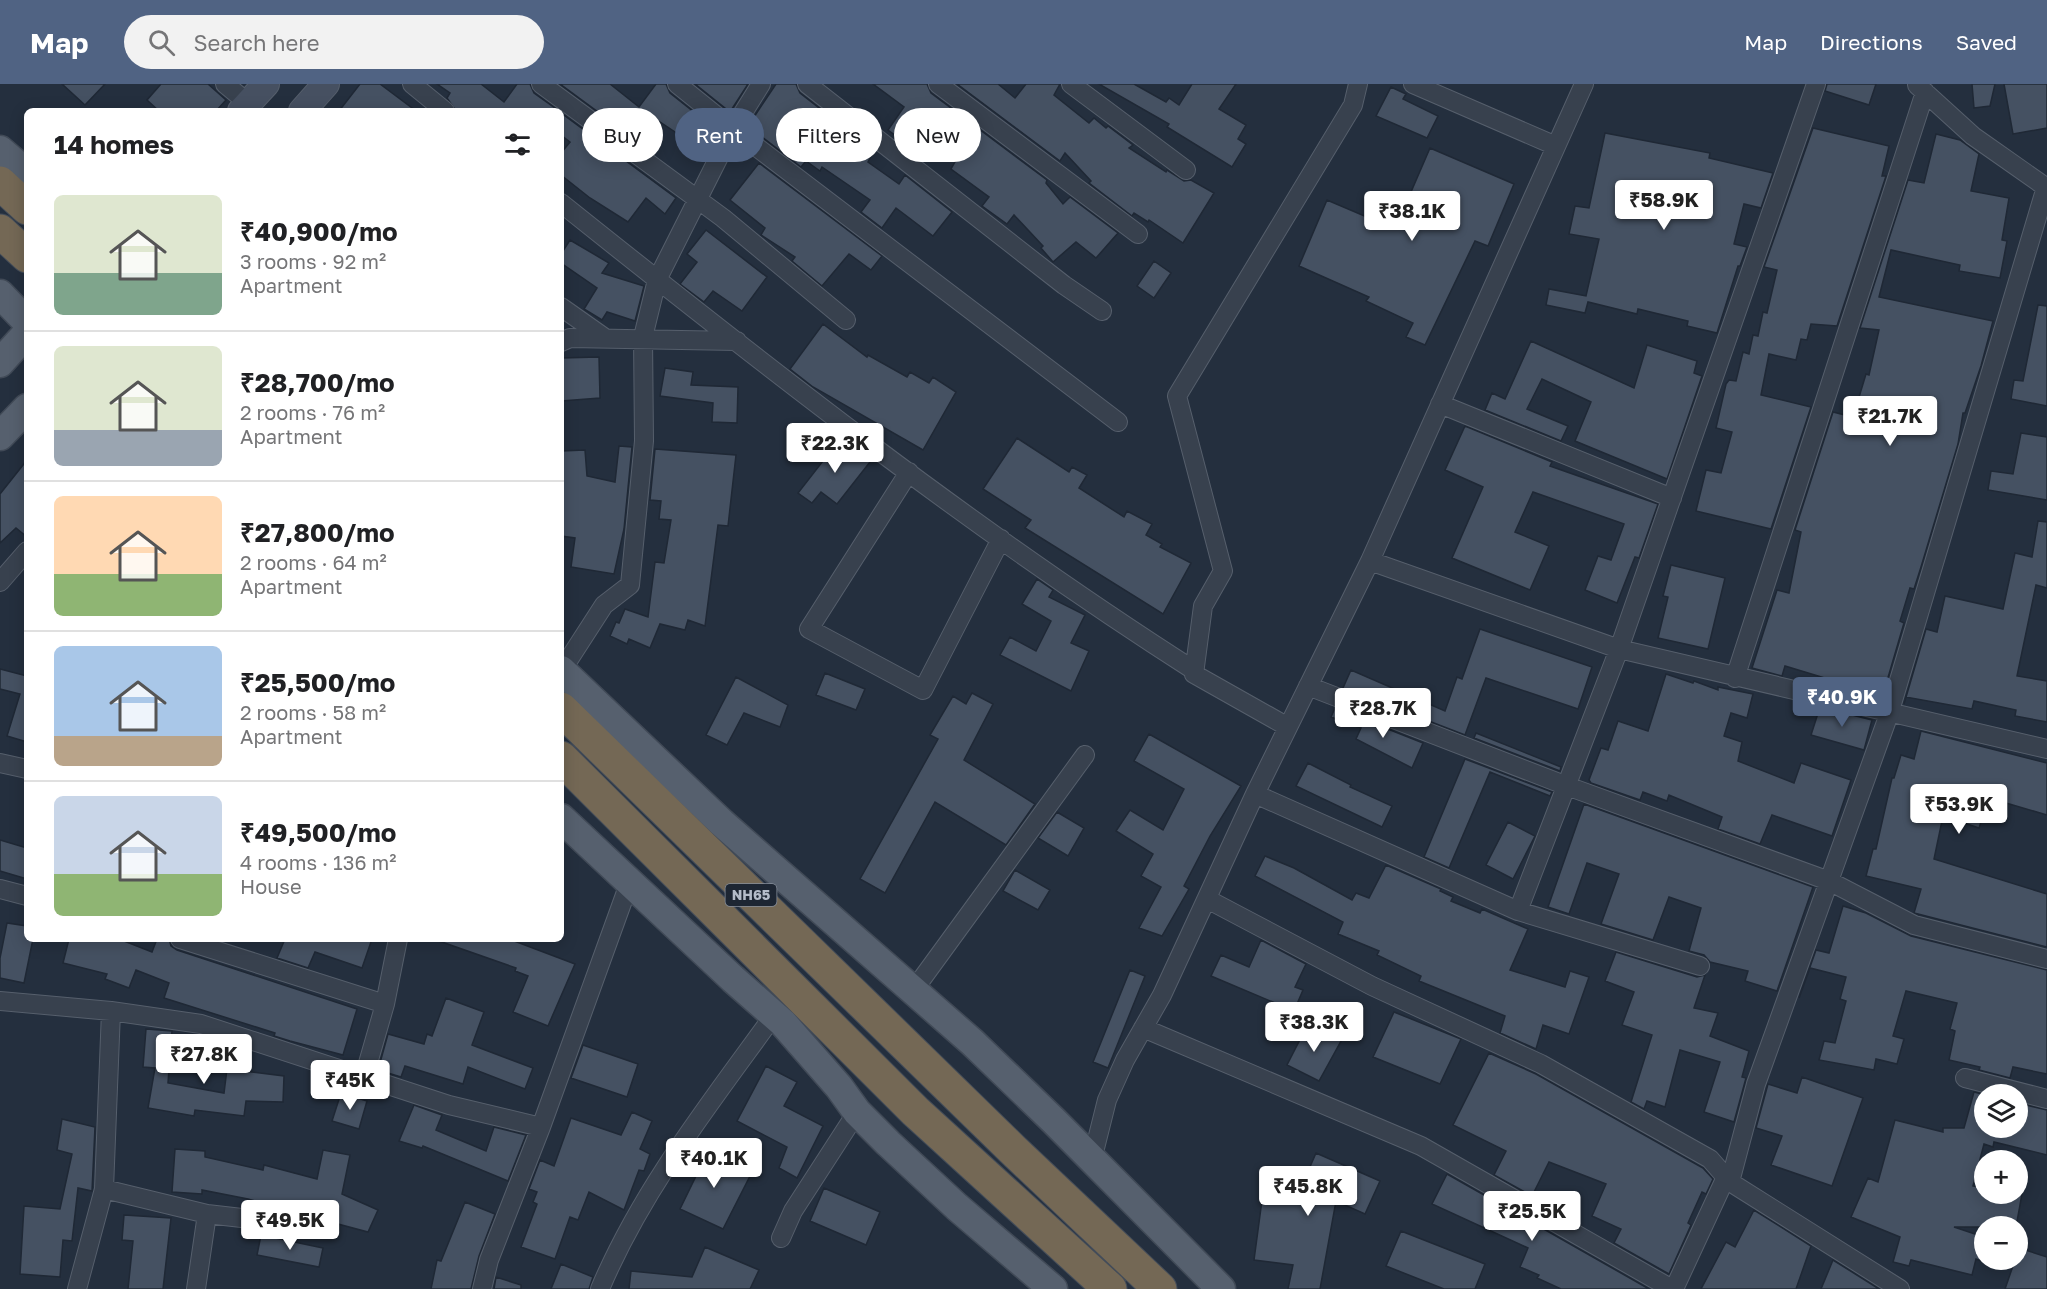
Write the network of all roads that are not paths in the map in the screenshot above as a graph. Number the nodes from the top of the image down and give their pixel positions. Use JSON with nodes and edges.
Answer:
{"nodes":[{"id":1,"x":225,"y":84,"type":"edge"},
{"id":2,"x":266,"y":84,"type":"edge"},
{"id":3,"x":326,"y":84,"type":"edge"},
{"id":4,"x":412,"y":84,"type":"edge"},
{"id":5,"x":541,"y":84,"type":"edge"},
{"id":6,"x":677,"y":84,"type":"edge"},
{"id":7,"x":761,"y":84,"type":"edge"},
{"id":8,"x":807,"y":84,"type":"edge"},
{"id":9,"x":938,"y":84,"type":"edge"},
{"id":10,"x":1071,"y":84,"type":"edge"},
{"id":11,"x":1358,"y":84,"type":"edge"},
{"id":12,"x":1413,"y":84,"type":"edge"},
{"id":13,"x":1584,"y":84,"type":"edge"},
{"id":14,"x":1816,"y":84,"type":"edge"},
{"id":15,"x":1920,"y":88,"type":"edge"},
{"id":16,"x":244,"y":107,"type":"edge"},
{"id":17,"x":305,"y":108,"type":"edge"},
{"id":18,"x":442,"y":108,"type":"edge"},
{"id":19,"x":707,"y":108,"type":"edge"},
{"id":20,"x":746,"y":108,"type":"edge"},
{"id":21,"x":1556,"y":146,"type":"junction"},
{"id":22,"x":0,"y":150,"type":"edge"},
{"id":23,"x":764,"y":153,"type":"edge"},
{"id":24,"x":715,"y":162,"type":"edge"},
{"id":25,"x":24,"y":170,"type":"edge"},
{"id":26,"x":1186,"y":170,"type":"dead end"},
{"id":27,"x":0,"y":183,"type":"edge"},
{"id":28,"x":2046,"y":188,"type":"edge"},
{"id":29,"x":696,"y":198,"type":"junction"},
{"id":30,"x":24,"y":205,"type":"edge"},
{"id":31,"x":564,"y":205,"type":"edge"},
{"id":32,"x":0,"y":231,"type":"edge"},
{"id":33,"x":1138,"y":234,"type":"dead end"},
{"id":34,"x":24,"y":253,"type":"edge"},
{"id":35,"x":657,"y":280,"type":"junction"},
{"id":36,"x":0,"y":294,"type":"edge"},
{"id":37,"x":564,"y":309,"type":"edge"},
{"id":38,"x":1102,"y":311,"type":"dead end"},
{"id":39,"x":24,"y":319,"type":"edge"},
{"id":40,"x":846,"y":320,"type":"dead end"},
{"id":41,"x":24,"y":336,"type":"edge"},
{"id":42,"x":643,"y":337,"type":"junction"},
{"id":43,"x":605,"y":338,"type":"junction"},
{"id":44,"x":564,"y":341,"type":"edge"},
{"id":45,"x":737,"y":341,"type":"junction"},
{"id":46,"x":0,"y":363,"type":"edge"},
{"id":47,"x":1440,"y":404,"type":"junction"},
{"id":48,"x":24,"y":411,"type":"edge"},
{"id":49,"x":1118,"y":422,"type":"dead end"},
{"id":50,"x":0,"y":436,"type":"edge"},
{"id":51,"x":909,"y":472,"type":"junction"},
{"id":52,"x":1672,"y":498,"type":"junction"},
{"id":53,"x":1001,"y":539,"type":"junction"},
{"id":54,"x":24,"y":554,"type":"edge"},
{"id":55,"x":1370,"y":561,"type":"junction"},
{"id":56,"x":0,"y":582,"type":"edge"},
{"id":57,"x":1619,"y":649,"type":"junction"},
{"id":58,"x":564,"y":665,"type":"edge"},
{"id":59,"x":1195,"y":671,"type":"junction"},
{"id":60,"x":564,"y":673,"type":"edge"},
{"id":61,"x":1735,"y":678,"type":"junction"},
{"id":62,"x":1308,"y":686,"type":"junction"},
{"id":63,"x":564,"y":712,"type":"edge"},
{"id":64,"x":1889,"y":714,"type":"junction"},
{"id":65,"x":1288,"y":727,"type":"junction"},
{"id":66,"x":2047,"y":748,"type":"edge"},
{"id":67,"x":1085,"y":755,"type":"dead end"},
{"id":68,"x":564,"y":761,"type":"edge"},
{"id":69,"x":0,"y":763,"type":"edge"},
{"id":70,"x":24,"y":768,"type":"edge"},
{"id":71,"x":1567,"y":786,"type":"junction"},
{"id":72,"x":1255,"y":794,"type":"junction"},
{"id":73,"x":564,"y":821,"type":"edge"},
{"id":74,"x":630,"y":881,"type":"junction"},
{"id":75,"x":1829,"y":881,"type":"junction"},
{"id":76,"x":0,"y":889,"type":"edge"},
{"id":77,"x":24,"y":895,"type":"edge"},
{"id":78,"x":1208,"y":899,"type":"junction"},
{"id":79,"x":1518,"y":911,"type":"junction"},
{"id":80,"x":189,"y":942,"type":"edge"},
{"id":81,"x":397,"y":942,"type":"edge"},
{"id":82,"x":2047,"y":959,"type":"edge"},
{"id":83,"x":1700,"y":966,"type":"dead end"},
{"id":84,"x":913,"y":991,"type":"junction"},
{"id":85,"x":0,"y":1001,"type":"edge"},
{"id":86,"x":385,"y":1004,"type":"junction"},
{"id":87,"x":111,"y":1011,"type":"junction"},
{"id":88,"x":774,"y":1015,"type":"junction"},
{"id":89,"x":1143,"y":1028,"type":"junction"},
{"id":90,"x":364,"y":1077,"type":"junction"},
{"id":91,"x":1965,"y":1078,"type":"dead end"},
{"id":92,"x":2047,"y":1099,"type":"edge"},
{"id":93,"x":857,"y":1112,"type":"junction"},
{"id":94,"x":541,"y":1127,"type":"junction"},
{"id":95,"x":1092,"y":1160,"type":"junction"},
{"id":96,"x":1728,"y":1179,"type":"junction"},
{"id":97,"x":104,"y":1189,"type":"junction"},
{"id":98,"x":207,"y":1214,"type":"junction"},
{"id":99,"x":328,"y":1228,"type":"dead end"},
{"id":100,"x":781,"y":1238,"type":"dead end"},
{"id":101,"x":77,"y":1289,"type":"edge"},
{"id":102,"x":196,"y":1289,"type":"edge"},
{"id":103,"x":482,"y":1289,"type":"edge"},
{"id":104,"x":600,"y":1289,"type":"edge"},
{"id":105,"x":1053,"y":1289,"type":"edge"},
{"id":106,"x":1110,"y":1289,"type":"edge"},
{"id":107,"x":1160,"y":1289,"type":"edge"},
{"id":108,"x":1221,"y":1289,"type":"edge"},
{"id":109,"x":1673,"y":1289,"type":"edge"},
{"id":110,"x":1900,"y":1289,"type":"edge"}],
"edges":[{"from":1,"to":16,"type":"street"},
{"from":2,"to":16,"type":"main road"},
{"from":3,"to":17,"type":"main road"},
{"from":4,"to":18,"type":"street"},
{"from":5,"to":29,"type":"street"},
{"from":6,"to":19,"type":"street"},
{"from":7,"to":20,"type":"street"},
{"from":8,"to":38,"type":"street"},
{"from":9,"to":33,"type":"street"},
{"from":10,"to":26,"type":"street"},
{"from":11,"to":59,"type":"street"},
{"from":12,"to":21,"type":"street"},
{"from":13,"to":21,"type":"street"},
{"from":14,"to":52,"type":"street"},
{"from":15,"to":28,"type":"street"},
{"from":15,"to":61,"type":"street"},
{"from":21,"to":47,"type":"street"},
{"from":22,"to":25,"type":"main road"},
{"from":23,"to":49,"type":"street"},
{"from":24,"to":29,"type":"street"},
{"from":27,"to":30,"type":"highway"},
{"from":28,"to":64,"type":"street"},
{"from":29,"to":35,"type":"street"},
{"from":29,"to":40,"type":"street"},
{"from":31,"to":35,"type":"street"},
{"from":32,"to":34,"type":"highway"},
{"from":35,"to":42,"type":"street"},
{"from":35,"to":45,"type":"street"},
{"from":36,"to":39,"type":"main road"},
{"from":37,"to":43,"type":"street"},
{"from":41,"to":46,"type":"main road"},
{"from":42,"to":43,"type":"street"},
{"from":42,"to":45,"type":"street"},
{"from":42,"to":58,"type":"street"},
{"from":43,"to":44,"type":"street"},
{"from":45,"to":51,"type":"street"},
{"from":47,"to":52,"type":"street"},
{"from":47,"to":55,"type":"street"},
{"from":48,"to":50,"type":"main road"},
{"from":51,"to":53,"type":"street"},
{"from":51,"to":53,"type":"street"},
{"from":52,"to":57,"type":"street"},
{"from":53,"to":59,"type":"street"},
{"from":54,"to":56,"type":"street"},
{"from":55,"to":57,"type":"street"},
{"from":55,"to":62,"type":"street"},
{"from":57,"to":61,"type":"street"},
{"from":57,"to":71,"type":"street"},
{"from":59,"to":65,"type":"street"},
{"from":60,"to":84,"type":"main road"},
{"from":61,"to":64,"type":"street"},
{"from":62,"to":65,"type":"street"},
{"from":62,"to":71,"type":"street"},
{"from":63,"to":107,"type":"highway","number":"NH65"},
{"from":64,"to":66,"type":"street"},
{"from":64,"to":75,"type":"street"},
{"from":65,"to":72,"type":"street"},
{"from":67,"to":84,"type":"street"},
{"from":68,"to":106,"type":"highway","number":"NH65"},
{"from":69,"to":70,"type":"street"},
{"from":71,"to":75,"type":"street"},
{"from":71,"to":79,"type":"street"},
{"from":72,"to":78,"type":"street"},
{"from":72,"to":79,"type":"street"},
{"from":73,"to":74,"type":"main road"},
{"from":74,"to":88,"type":"main road"},
{"from":74,"to":94,"type":"street"},
{"from":75,"to":82,"type":"street"},
{"from":75,"to":96,"type":"street"},
{"from":76,"to":77,"type":"street"},
{"from":78,"to":89,"type":"street"},
{"from":78,"to":96,"type":"street"},
{"from":79,"to":83,"type":"street"},
{"from":80,"to":86,"type":"street"},
{"from":81,"to":86,"type":"street"},
{"from":84,"to":95,"type":"main road"},
{"from":85,"to":87,"type":"street"},
{"from":86,"to":90,"type":"street"},
{"from":87,"to":90,"type":"street"},
{"from":87,"to":97,"type":"street"},
{"from":88,"to":93,"type":"main road"},
{"from":88,"to":104,"type":"street"},
{"from":89,"to":95,"type":"street"},
{"from":89,"to":109,"type":"street"},
{"from":90,"to":94,"type":"street"},
{"from":91,"to":92,"type":"street"},
{"from":93,"to":100,"type":"street"},
{"from":93,"to":105,"type":"main road"},
{"from":94,"to":103,"type":"street"},
{"from":95,"to":108,"type":"main road"},
{"from":96,"to":109,"type":"street"},
{"from":96,"to":110,"type":"street"},
{"from":97,"to":98,"type":"street"},
{"from":97,"to":101,"type":"street"},
{"from":98,"to":99,"type":"street"},
{"from":98,"to":102,"type":"street"}]}
